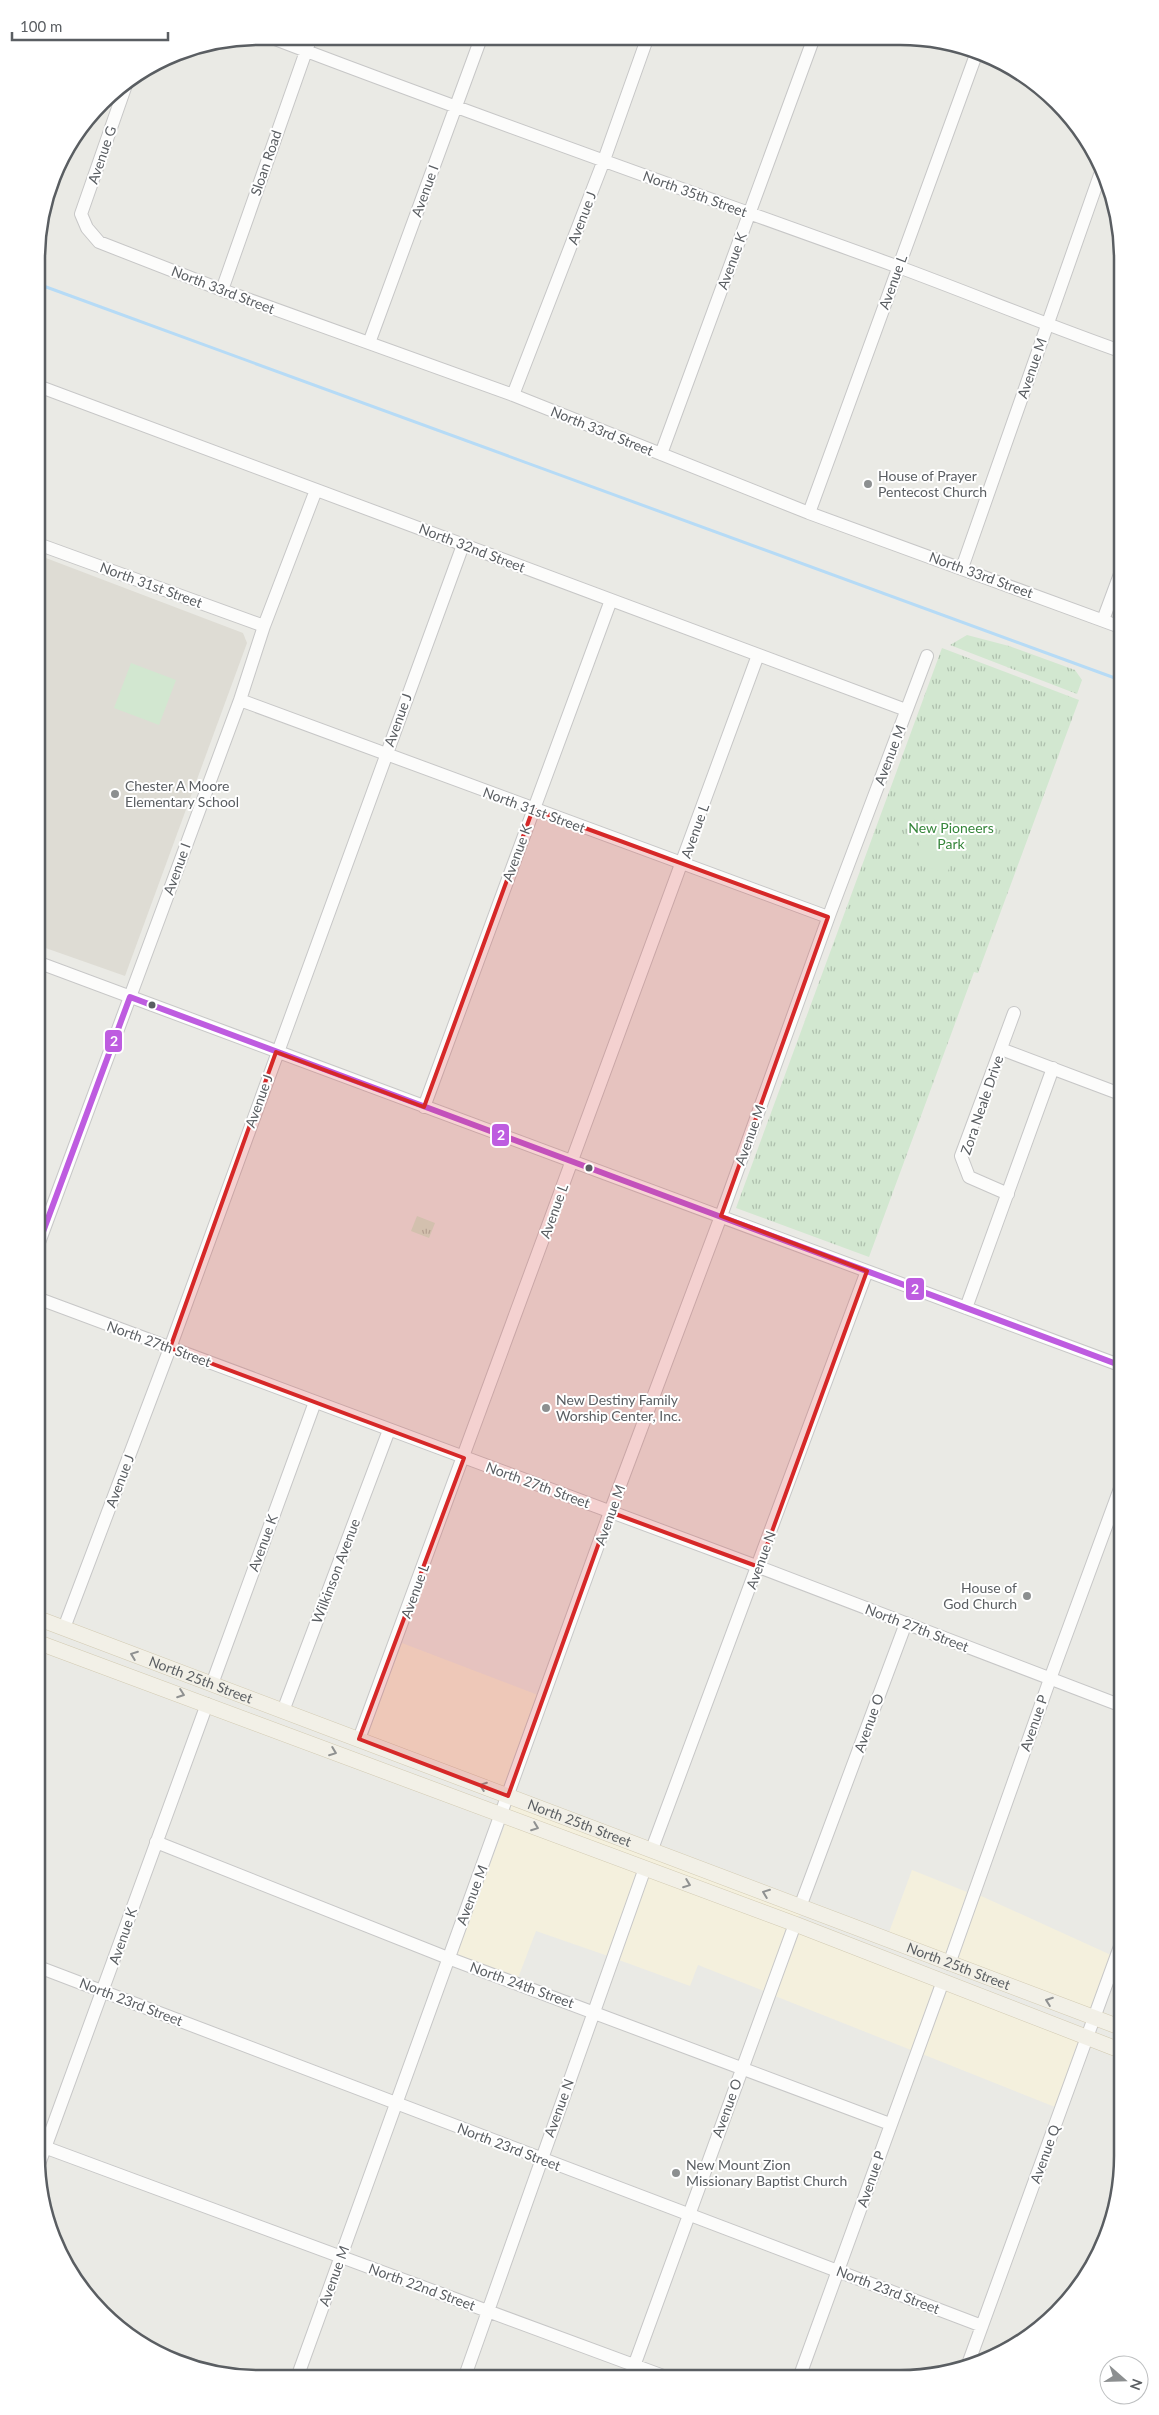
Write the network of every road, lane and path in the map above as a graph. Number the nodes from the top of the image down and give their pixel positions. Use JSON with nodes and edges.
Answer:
{"nodes":[{"id":1,"x":290,"y":45,"type":"edge"},
{"id":2,"x":308,"y":45,"type":"edge"},
{"id":3,"x":479,"y":45,"type":"edge"},
{"id":4,"x":645,"y":45,"type":"edge"},
{"id":5,"x":811,"y":45,"type":"edge"},
{"id":6,"x":306,"y":51,"type":"junction"},
{"id":7,"x":975,"y":58,"type":"edge"},
{"id":8,"x":123,"y":94,"type":"edge"},
{"id":9,"x":456,"y":109,"type":"junction"},
{"id":10,"x":604,"y":160,"type":"junction"},
{"id":11,"x":1099,"y":179,"type":"edge"},
{"id":12,"x":749,"y":214,"type":"junction"},
{"id":13,"x":86,"y":228,"type":"joint"},
{"id":14,"x":899,"y":267,"type":"junction"},
{"id":15,"x":222,"y":290,"type":"junction"},
{"id":16,"x":1047,"y":326,"type":"junction"},
{"id":17,"x":369,"y":343,"type":"junction"},
{"id":18,"x":1114,"y":349,"type":"edge"},
{"id":19,"x":45,"y":389,"type":"edge"},
{"id":20,"x":513,"y":395,"type":"junction"},
{"id":21,"x":661,"y":454,"type":"junction"},
{"id":22,"x":316,"y":490,"type":"junction"},
{"id":23,"x":809,"y":512,"type":"junction"},
{"id":24,"x":463,"y":545,"type":"junction"},
{"id":25,"x":45,"y":547,"type":"edge"},
{"id":26,"x":962,"y":568,"type":"junction"},
{"id":27,"x":1114,"y":590,"type":"edge"},
{"id":28,"x":611,"y":600,"type":"junction"},
{"id":29,"x":1103,"y":620,"type":"junction"},
{"id":30,"x":1114,"y":624,"type":"edge"},
{"id":31,"x":264,"y":626,"type":"junction"},
{"id":32,"x":758,"y":654,"type":"junction"},
{"id":33,"x":927,"y":656,"type":"dead end"},
{"id":34,"x":240,"y":700,"type":"junction"},
{"id":35,"x":906,"y":710,"type":"junction"},
{"id":36,"x":385,"y":754,"type":"junction"},
{"id":37,"x":533,"y":809,"type":"junction"},
{"id":38,"x":682,"y":865,"type":"junction"},
{"id":39,"x":828,"y":917,"type":"junction"},
{"id":40,"x":45,"y":965,"type":"edge"},
{"id":41,"x":130,"y":997,"type":"junction"},
{"id":42,"x":1014,"y":1013,"type":"dead end"},
{"id":43,"x":1001,"y":1049,"type":"junction"},
{"id":44,"x":276,"y":1052,"type":"junction"},
{"id":45,"x":1053,"y":1068,"type":"junction"},
{"id":46,"x":1114,"y":1092,"type":"edge"},
{"id":47,"x":424,"y":1106,"type":"junction"},
{"id":48,"x":573,"y":1161,"type":"junction"},
{"id":49,"x":1008,"y":1194,"type":"junction"},
{"id":50,"x":721,"y":1216,"type":"junction"},
{"id":51,"x":45,"y":1226,"type":"edge"},
{"id":52,"x":867,"y":1271,"type":"junction"},
{"id":53,"x":45,"y":1301,"type":"edge"},
{"id":54,"x":966,"y":1308,"type":"junction"},
{"id":55,"x":170,"y":1348,"type":"junction"},
{"id":56,"x":1114,"y":1363,"type":"edge"},
{"id":57,"x":315,"y":1402,"type":"junction"},
{"id":58,"x":389,"y":1430,"type":"junction"},
{"id":59,"x":464,"y":1458,"type":"junction"},
{"id":60,"x":1114,"y":1505,"type":"edge"},
{"id":61,"x":610,"y":1512,"type":"junction"},
{"id":62,"x":758,"y":1567,"type":"junction"},
{"id":63,"x":45,"y":1621,"type":"edge"},
{"id":64,"x":906,"y":1623,"type":"junction"},
{"id":65,"x":64,"y":1628,"type":"junction"},
{"id":66,"x":45,"y":1645,"type":"edge"},
{"id":67,"x":1050,"y":1679,"type":"junction"},
{"id":68,"x":212,"y":1684,"type":"junction"},
{"id":69,"x":1114,"y":1703,"type":"edge"},
{"id":70,"x":207,"y":1704,"type":"junction"},
{"id":71,"x":283,"y":1712,"type":"junction"},
{"id":72,"x":336,"y":1731,"type":"junction"},
{"id":73,"x":360,"y":1740,"type":"junction"},
{"id":74,"x":508,"y":1796,"type":"junction"},
{"id":75,"x":502,"y":1815,"type":"junction"},
{"id":76,"x":156,"y":1842,"type":"junction"},
{"id":77,"x":652,"y":1849,"type":"junction"},
{"id":78,"x":646,"y":1868,"type":"junction"},
{"id":79,"x":800,"y":1907,"type":"junction"},
{"id":80,"x":795,"y":1924,"type":"junction"},
{"id":81,"x":920,"y":1953,"type":"junction"},
{"id":82,"x":448,"y":1958,"type":"junction"},
{"id":83,"x":1114,"y":1963,"type":"edge"},
{"id":84,"x":948,"y":1964,"type":"junction"},
{"id":85,"x":45,"y":1969,"type":"edge"},
{"id":86,"x":943,"y":1981,"type":"junction"},
{"id":87,"x":104,"y":1992,"type":"junction"},
{"id":88,"x":594,"y":2012,"type":"junction"},
{"id":89,"x":1094,"y":2017,"type":"junction"},
{"id":90,"x":1114,"y":2025,"type":"edge"},
{"id":91,"x":1087,"y":2037,"type":"junction"},
{"id":92,"x":1114,"y":2048,"type":"edge"},
{"id":93,"x":742,"y":2068,"type":"junction"},
{"id":94,"x":395,"y":2104,"type":"junction"},
{"id":95,"x":890,"y":2124,"type":"junction"},
{"id":96,"x":45,"y":2134,"type":"edge"},
{"id":97,"x":45,"y":2148,"type":"edge"},
{"id":98,"x":541,"y":2159,"type":"junction"},
{"id":99,"x":689,"y":2216,"type":"junction"},
{"id":100,"x":341,"y":2258,"type":"junction"},
{"id":101,"x":838,"y":2272,"type":"junction"},
{"id":102,"x":490,"y":2311,"type":"junction"},
{"id":103,"x":982,"y":2326,"type":"junction"},
{"id":104,"x":970,"y":2359,"type":"edge"},
{"id":105,"x":300,"y":2370,"type":"edge"},
{"id":106,"x":467,"y":2370,"type":"edge"},
{"id":107,"x":630,"y":2370,"type":"edge"},
{"id":108,"x":632,"y":2370,"type":"edge"},
{"id":109,"x":802,"y":2370,"type":"edge"}],
"edges":[{"from":1,"to":6,"type":"street","name":"North 35th Street"},
{"from":2,"to":6,"type":"street","name":"Sloan Road"},
{"from":3,"to":9,"type":"street","name":"Avenue I"},
{"from":4,"to":10,"type":"street","name":"Avenue J"},
{"from":5,"to":12,"type":"street","name":"Avenue K"},
{"from":6,"to":9,"type":"street","name":"North 35th Street"},
{"from":6,"to":15,"type":"street","name":"Sloan Road"},
{"from":7,"to":14,"type":"street","name":"Avenue L"},
{"from":8,"to":13,"type":"street","name":"Avenue G"},
{"from":9,"to":10,"type":"street","name":"North 35th Street"},
{"from":9,"to":17,"type":"street","name":"Avenue I"},
{"from":10,"to":12,"type":"street","name":"North 35th Street"},
{"from":10,"to":20,"type":"street","name":"Avenue J"},
{"from":11,"to":16,"type":"street","name":"Avenue M"},
{"from":12,"to":14,"type":"street","name":"North 35th Street"},
{"from":12,"to":21,"type":"street","name":"Avenue K"},
{"from":13,"to":15,"type":"street","name":"North 33rd Street"},
{"from":14,"to":16,"type":"street","name":"North 35th Street"},
{"from":14,"to":23,"type":"street","name":"Avenue L"},
{"from":15,"to":17,"type":"street","name":"North 33rd Street"},
{"from":16,"to":18,"type":"street","name":"North 35th Street"},
{"from":16,"to":26,"type":"street","name":"Avenue M"},
{"from":17,"to":20,"type":"street","name":"North 33rd Street"},
{"from":19,"to":22,"type":"street","name":"North 32nd Street"},
{"from":20,"to":21,"type":"street","name":"North 33rd Street"},
{"from":21,"to":23,"type":"street","name":"North 33rd Street"},
{"from":22,"to":24,"type":"street","name":"North 32nd Street"},
{"from":22,"to":31,"type":"street","name":"Avenue I"},
{"from":23,"to":26,"type":"street","name":"North 33rd Street"},
{"from":24,"to":28,"type":"street","name":"North 32nd Street"},
{"from":24,"to":36,"type":"street","name":"Avenue J"},
{"from":25,"to":31,"type":"street","name":"North 31st Street"},
{"from":26,"to":29,"type":"street","name":"North 33rd Street"},
{"from":27,"to":29,"type":"street"},
{"from":28,"to":32,"type":"street","name":"North 32nd Street"},
{"from":28,"to":37,"type":"street","name":"Avenue K"},
{"from":29,"to":30,"type":"street","name":"North 33rd Street"},
{"from":31,"to":34,"type":"street","name":"Avenue I"},
{"from":32,"to":35,"type":"street","name":"North 32nd Street"},
{"from":32,"to":38,"type":"street","name":"Avenue L"},
{"from":33,"to":35,"type":"street","name":"Avenue M"},
{"from":34,"to":36,"type":"street","name":"North 31st Street"},
{"from":34,"to":41,"type":"street","name":"Avenue I"},
{"from":35,"to":39,"type":"street","name":"Avenue M"},
{"from":36,"to":37,"type":"street","name":"North 31st Street"},
{"from":36,"to":44,"type":"street","name":"Avenue J"},
{"from":37,"to":38,"type":"street","name":"North 31st Street"},
{"from":37,"to":47,"type":"street","name":"Avenue K"},
{"from":38,"to":39,"type":"street","name":"North 31st Street"},
{"from":38,"to":48,"type":"street","name":"Avenue L"},
{"from":39,"to":50,"type":"street","name":"Avenue M"},
{"from":40,"to":41,"type":"street"},
{"from":41,"to":44,"type":"street"},
{"from":41,"to":51,"type":"street","name":"Avenue I"},
{"from":42,"to":43,"type":"street","name":"Zora Neale Drive"},
{"from":43,"to":45,"type":"street","name":"Zora Neale Drive"},
{"from":43,"to":49,"type":"street","name":"Zora Neale Drive"},
{"from":44,"to":47,"type":"street"},
{"from":44,"to":55,"type":"street","name":"Avenue J"},
{"from":45,"to":46,"type":"street","name":"Zora Neale Drive"},
{"from":45,"to":49,"type":"street"},
{"from":47,"to":48,"type":"street"},
{"from":48,"to":50,"type":"street"},
{"from":48,"to":59,"type":"street","name":"Avenue L"},
{"from":49,"to":54,"type":"street"},
{"from":50,"to":52,"type":"street"},
{"from":50,"to":61,"type":"street","name":"Avenue M"},
{"from":52,"to":54,"type":"street"},
{"from":52,"to":62,"type":"street","name":"Avenue N"},
{"from":53,"to":55,"type":"street","name":"North 27th Street"},
{"from":54,"to":56,"type":"street"},
{"from":55,"to":57,"type":"street","name":"North 27th Street"},
{"from":55,"to":65,"type":"street","name":"Avenue J"},
{"from":57,"to":58,"type":"street","name":"North 27th Street"},
{"from":57,"to":68,"type":"street","name":"Avenue K"},
{"from":58,"to":59,"type":"street","name":"North 27th Street"},
{"from":58,"to":71,"type":"street","name":"Wilkinson Avenue"},
{"from":59,"to":61,"type":"street","name":"North 27th Street"},
{"from":59,"to":73,"type":"street","name":"Avenue L"},
{"from":60,"to":67,"type":"street","name":"Avenue P"},
{"from":61,"to":62,"type":"street","name":"North 27th Street"},
{"from":61,"to":74,"type":"street","name":"Avenue M"},
{"from":62,"to":64,"type":"street","name":"North 27th Street"},
{"from":62,"to":77,"type":"street","name":"Avenue N"},
{"from":63,"to":65,"type":"main road","name":"North 25th Street"},
{"from":64,"to":67,"type":"street","name":"North 27th Street"},
{"from":64,"to":79,"type":"street","name":"Avenue O"},
{"from":68,"to":65,"type":"main road","name":"North 25th Street","one_way":true},
{"from":66,"to":70,"type":"main road","name":"North 25th Street","one_way":true},
{"from":67,"to":69,"type":"street","name":"North 27th Street"},
{"from":67,"to":84,"type":"street","name":"Avenue P"},
{"from":68,"to":71,"type":"main road","name":"North 25th Street"},
{"from":70,"to":72,"type":"main road"},
{"from":70,"to":75,"type":"main road","name":"North 25th Street","one_way":true},
{"from":70,"to":76,"type":"street","name":"Avenue K"},
{"from":71,"to":72,"type":"main road","name":"North 25th Street"},
{"from":72,"to":73,"type":"main road","name":"North 25th Street"},
{"from":74,"to":73,"type":"main road","name":"North 25th Street","one_way":true},
{"from":74,"to":75,"type":"street","name":"Avenue M"},
{"from":74,"to":77,"type":"main road","name":"North 25th Street"},
{"from":75,"to":78,"type":"main road","name":"North 25th Street","one_way":true},
{"from":75,"to":82,"type":"street","name":"Avenue M"},
{"from":76,"to":82,"type":"street","name":"North 24th Street"},
{"from":76,"to":87,"type":"street","name":"Avenue K"},
{"from":79,"to":77,"type":"main road","name":"North 25th Street","one_way":true},
{"from":78,"to":80,"type":"main road","name":"North 25th Street","one_way":true},
{"from":78,"to":88,"type":"street","name":"Avenue N"},
{"from":79,"to":81,"type":"main road","name":"North 25th Street"},
{"from":80,"to":81,"type":"main road"},
{"from":80,"to":86,"type":"main road","name":"North 25th Street"},
{"from":80,"to":93,"type":"street","name":"Avenue O"},
{"from":81,"to":84,"type":"main road","name":"North 25th Street"},
{"from":82,"to":88,"type":"street","name":"North 24th Street"},
{"from":82,"to":94,"type":"street","name":"Avenue M"},
{"from":83,"to":89,"type":"street","name":"Avenue Q"},
{"from":89,"to":84,"type":"main road","name":"North 25th Street","one_way":true},
{"from":85,"to":87,"type":"street","name":"North 23rd Street"},
{"from":86,"to":91,"type":"main road","name":"North 25th Street"},
{"from":86,"to":95,"type":"street","name":"Avenue P"},
{"from":87,"to":94,"type":"street","name":"North 23rd Street"},
{"from":87,"to":96,"type":"street","name":"Avenue K"},
{"from":88,"to":93,"type":"street","name":"North 24th Street"},
{"from":88,"to":98,"type":"street","name":"Avenue N"},
{"from":89,"to":90,"type":"main road","name":"North 25th Street"},
{"from":89,"to":91,"type":"street","name":"Avenue Q"},
{"from":91,"to":92,"type":"main road","name":"North 25th Street"},
{"from":91,"to":103,"type":"street","name":"Avenue Q"},
{"from":93,"to":95,"type":"street","name":"North 24th Street"},
{"from":93,"to":99,"type":"street","name":"Avenue O"},
{"from":94,"to":98,"type":"street","name":"North 23rd Street"},
{"from":94,"to":100,"type":"street","name":"Avenue M"},
{"from":95,"to":101,"type":"street","name":"Avenue P"},
{"from":97,"to":100,"type":"street","name":"North 22nd Street"},
{"from":98,"to":99,"type":"street","name":"North 23rd Street"},
{"from":98,"to":102,"type":"street","name":"Avenue N"},
{"from":99,"to":101,"type":"street","name":"North 23rd Street"},
{"from":99,"to":108,"type":"street","name":"Avenue O"},
{"from":100,"to":102,"type":"street","name":"North 22nd Street"},
{"from":100,"to":105,"type":"street","name":"Avenue M"},
{"from":101,"to":103,"type":"street","name":"North 23rd Street"},
{"from":101,"to":109,"type":"street","name":"Avenue P"},
{"from":102,"to":106,"type":"street","name":"Avenue N"},
{"from":102,"to":107,"type":"street","name":"North 22nd Street"},
{"from":103,"to":104,"type":"street","name":"Avenue Q"}]}
